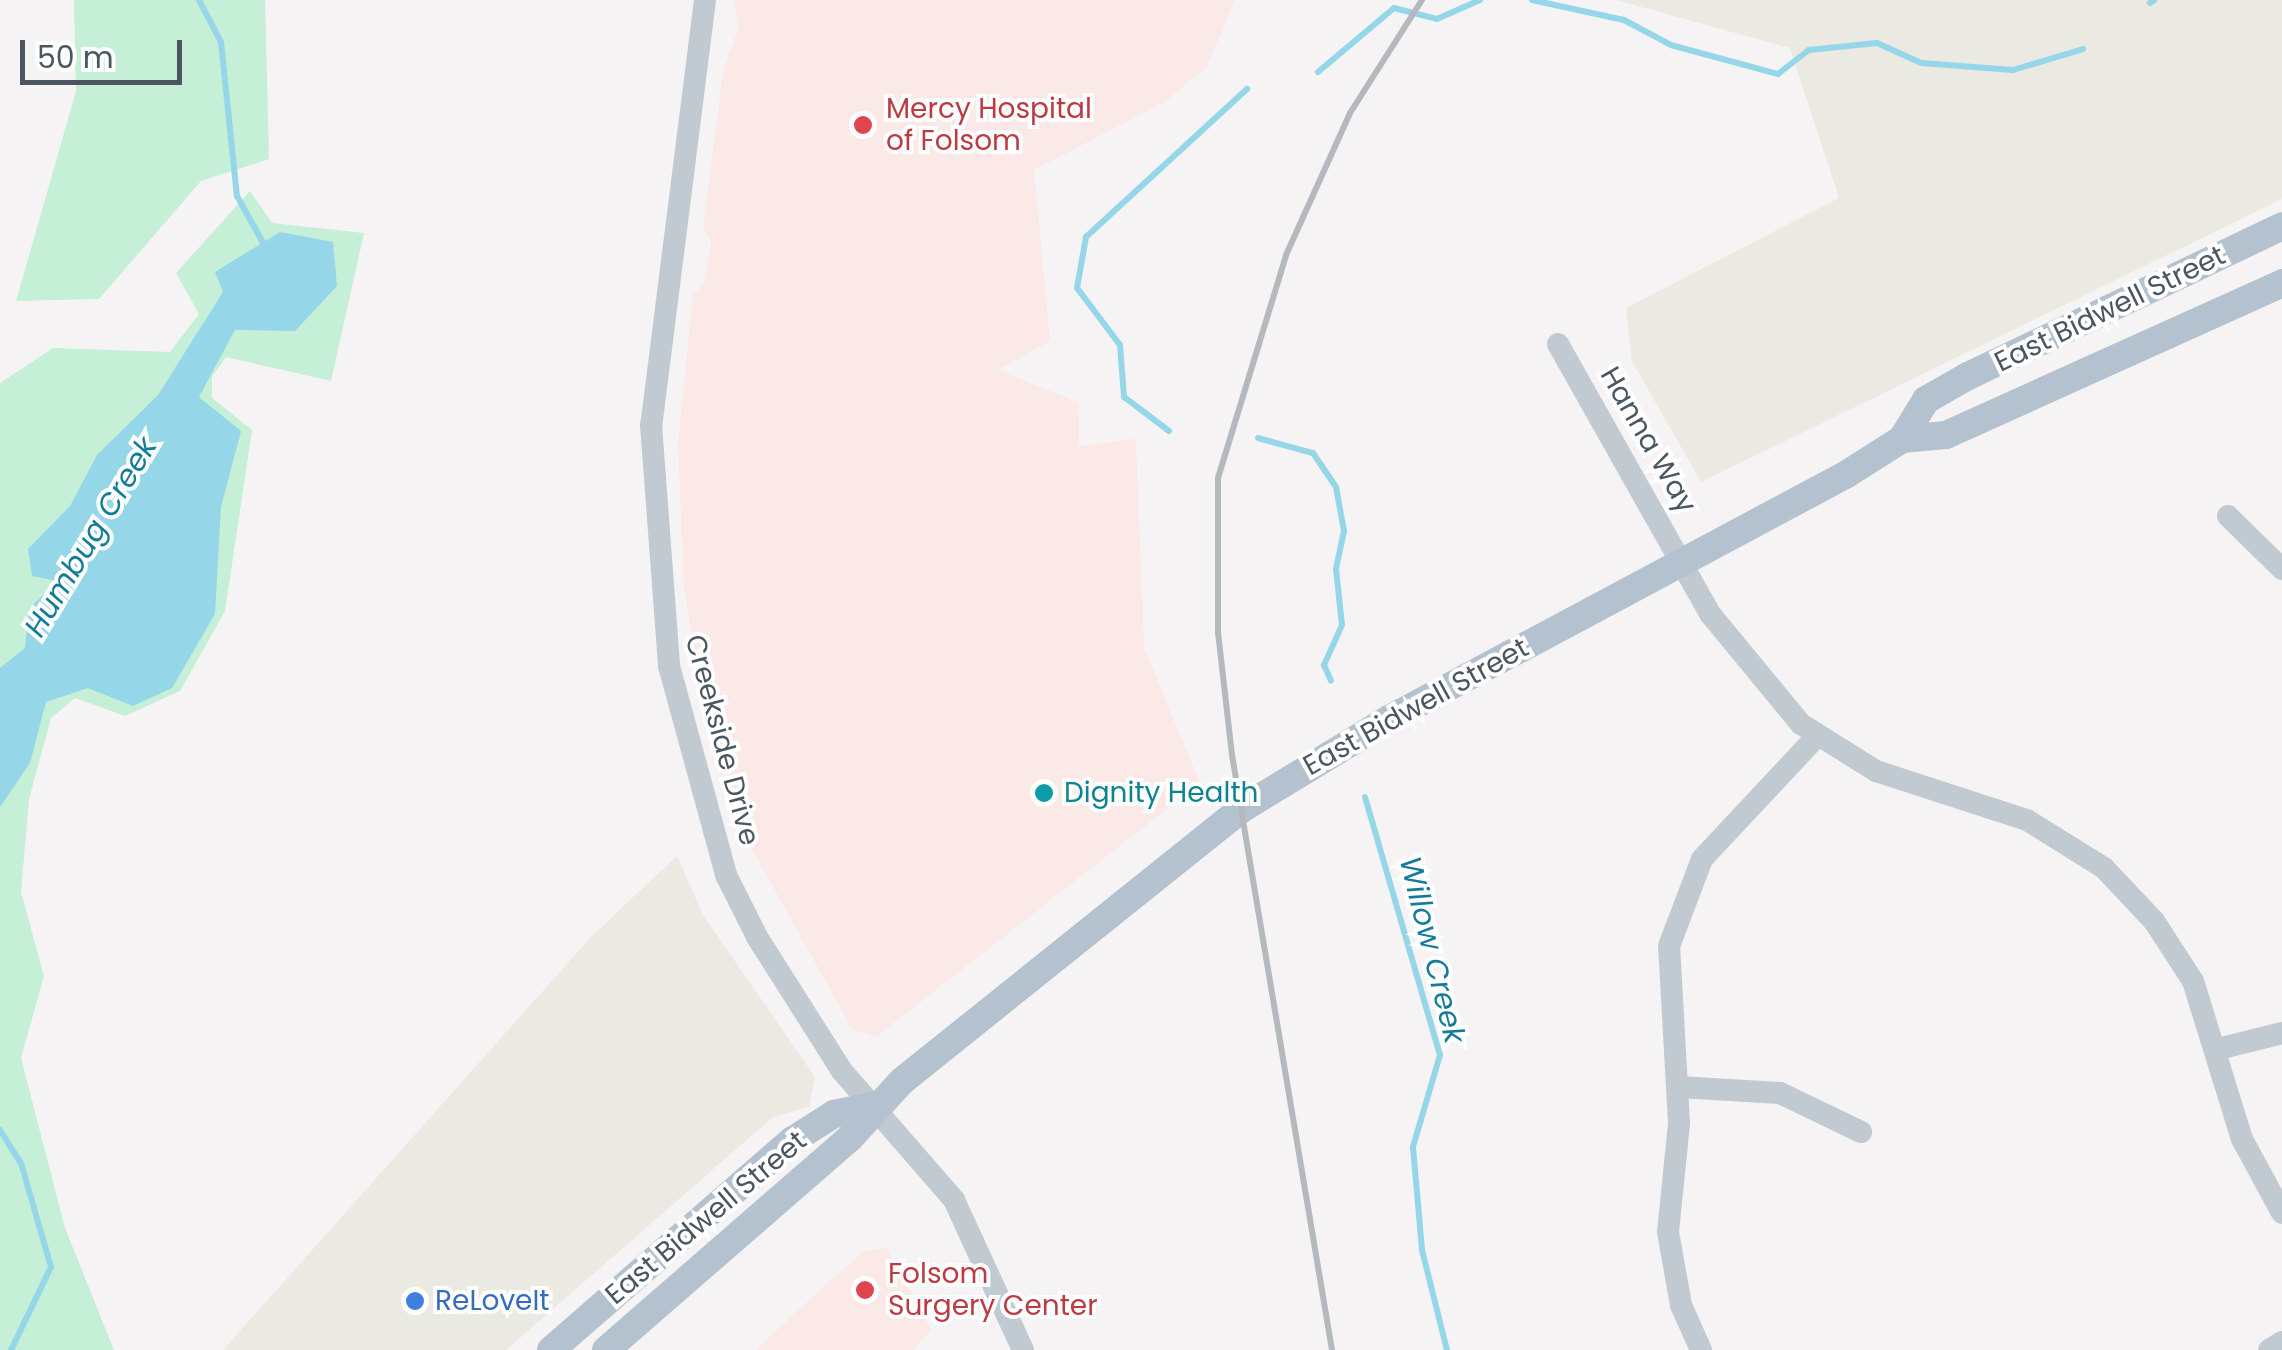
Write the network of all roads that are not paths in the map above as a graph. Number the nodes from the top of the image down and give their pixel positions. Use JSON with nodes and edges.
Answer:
{"nodes":[{"id":1,"x":705,"y":0,"type":"edge"},
{"id":2,"x":2282,"y":226,"type":"edge"},
{"id":3,"x":2282,"y":283,"type":"edge"},
{"id":4,"x":1558,"y":344,"type":"dead end"},
{"id":5,"x":1902,"y":438,"type":"junction"},
{"id":6,"x":2228,"y":516,"type":"dead end"},
{"id":7,"x":1684,"y":566,"type":"junction"},
{"id":8,"x":2282,"y":569,"type":"edge"},
{"id":9,"x":1817,"y":736,"type":"junction"},
{"id":10,"x":2282,"y":1033,"type":"edge"},
{"id":11,"x":2218,"y":1050,"type":"junction"},
{"id":12,"x":1679,"y":1088,"type":"junction"},
{"id":13,"x":872,"y":1106,"type":"junction"},
{"id":14,"x":1861,"y":1132,"type":"dead end"},
{"id":15,"x":2282,"y":1213,"type":"edge"},
{"id":16,"x":2282,"y":1342,"type":"edge"},
{"id":17,"x":551,"y":1350,"type":"edge"},
{"id":18,"x":606,"y":1350,"type":"edge"},
{"id":19,"x":1023,"y":1350,"type":"edge"},
{"id":20,"x":1701,"y":1350,"type":"edge"},
{"id":21,"x":2269,"y":1350,"type":"edge"}],
"edges":[{"from":1,"to":13,"type":"street","name":"Creekside Drive"},
{"from":2,"to":5,"type":"main road","name":"East Bidwell Street"},
{"from":3,"to":5,"type":"main road","name":"East Bidwell Street"},
{"from":4,"to":7,"type":"street","name":"Hanna Way"},
{"from":5,"to":7,"type":"main road","name":"East Bidwell Street"},
{"from":6,"to":8,"type":"street"},
{"from":7,"to":9,"type":"street","name":"Hanna Way"},
{"from":7,"to":13,"type":"main road","name":"East Bidwell Street"},
{"from":9,"to":11,"type":"street","name":"Hanna Way"},
{"from":9,"to":12,"type":"street"},
{"from":10,"to":11,"type":"street"},
{"from":11,"to":15,"type":"street","name":"Hanna Way"},
{"from":12,"to":14,"type":"street"},
{"from":12,"to":20,"type":"street"},
{"from":13,"to":17,"type":"main road","name":"East Bidwell Street"},
{"from":13,"to":18,"type":"main road","name":"East Bidwell Street"},
{"from":13,"to":19,"type":"street","name":"Creekside Drive"},
{"from":16,"to":21,"type":"street"}]}
